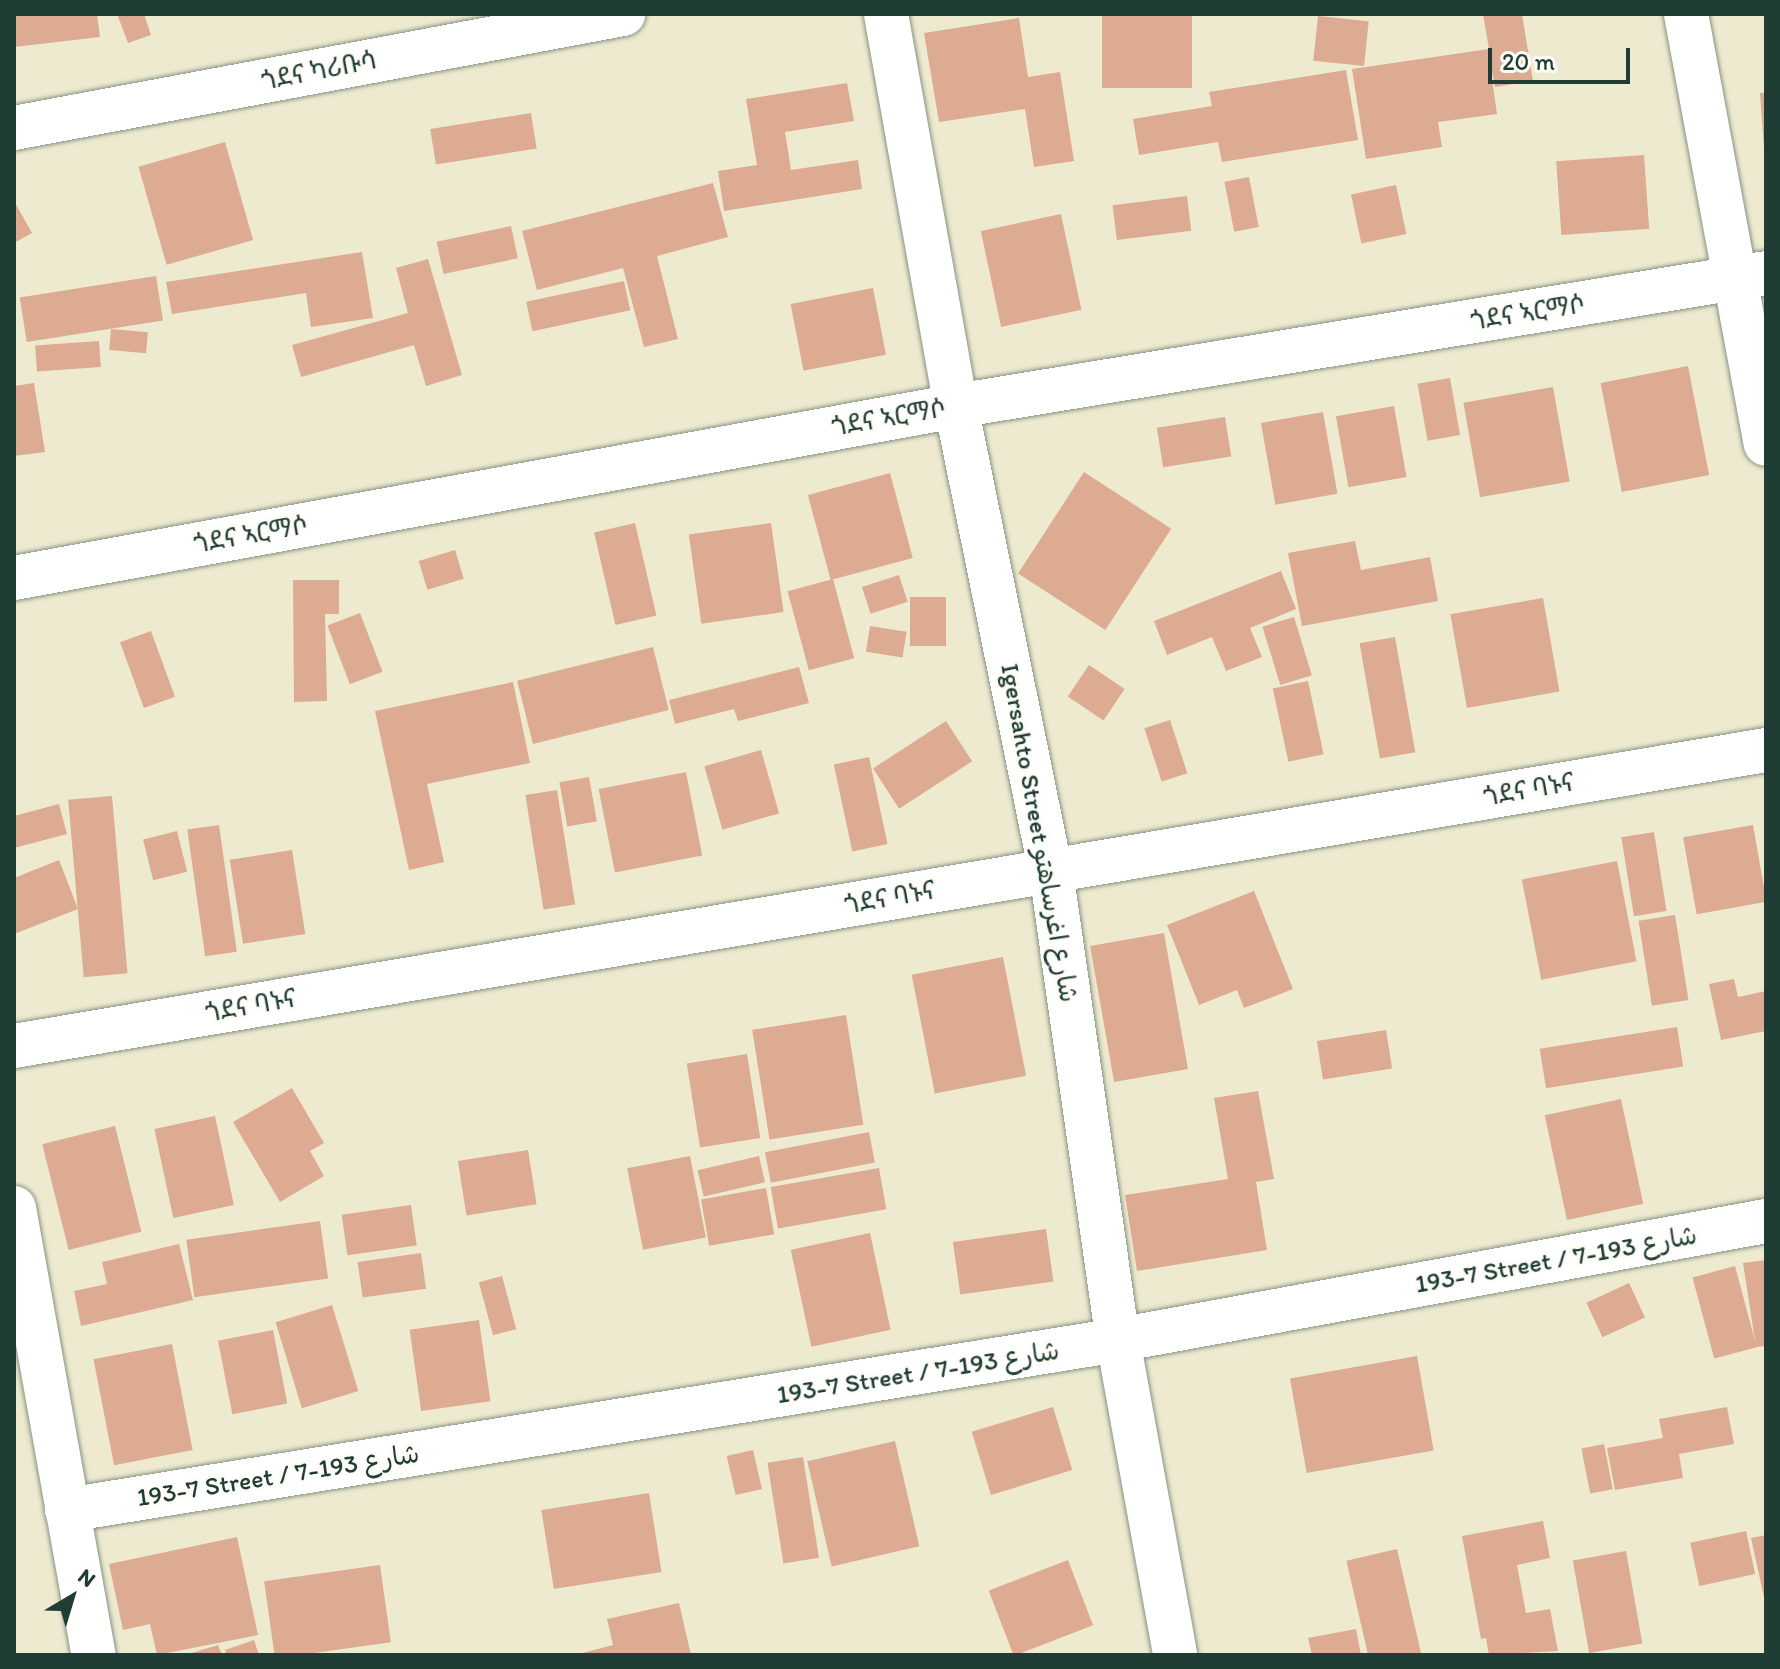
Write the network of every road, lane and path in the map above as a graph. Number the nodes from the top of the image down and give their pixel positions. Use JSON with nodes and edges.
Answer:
{"nodes":[{"id":1,"x":623,"y":14,"type":"edge"},
{"id":2,"x":886,"y":14,"type":"edge"},
{"id":3,"x":1686,"y":14,"type":"edge"},
{"id":4,"x":14,"y":128,"type":"edge"},
{"id":5,"x":1750,"y":276,"type":"edge"},
{"id":6,"x":956,"y":406,"type":"junction"},
{"id":7,"x":1766,"y":444,"type":"edge"},
{"id":8,"x":14,"y":578,"type":"edge"},
{"id":9,"x":1766,"y":750,"type":"edge"},
{"id":10,"x":1051,"y":871,"type":"junction"},
{"id":11,"x":14,"y":1046,"type":"edge"},
{"id":12,"x":14,"y":1208,"type":"edge"},
{"id":13,"x":1766,"y":1221,"type":"edge"},
{"id":14,"x":1118,"y":1340,"type":"junction"},
{"id":15,"x":67,"y":1510,"type":"junction"},
{"id":16,"x":94,"y":1655,"type":"edge"},
{"id":17,"x":1175,"y":1655,"type":"edge"}],
"edges":[{"from":1,"to":4,"type":"street","name":"ጎደና ካሪቡሳ"},
{"from":2,"to":6,"type":"street","name":"Igersahto Street شارع اغرساهتو"},
{"from":3,"to":5,"type":"street"},
{"from":5,"to":6,"type":"street","name":"ጎደና ኣርማሶ"},
{"from":5,"to":7,"type":"street"},
{"from":6,"to":8,"type":"street","name":"ጎደና ኣርማሶ"},
{"from":6,"to":10,"type":"street","name":"Igersahto Street شارع اغرساهتو"},
{"from":9,"to":10,"type":"street","name":"ጎደና ባኑና"},
{"from":10,"to":11,"type":"street","name":"ጎደና ባኑና"},
{"from":10,"to":14,"type":"street","name":"Igersahto Street شارع اغرساهتو"},
{"from":12,"to":15,"type":"street"},
{"from":13,"to":14,"type":"street","name":"193-7 Street / شارع 193-7"},
{"from":14,"to":15,"type":"street","name":"193-7 Street / شارع 193-7"},
{"from":14,"to":17,"type":"street","name":"Igersahto Street شارع اغرساهتو"},
{"from":15,"to":16,"type":"street"}]}
